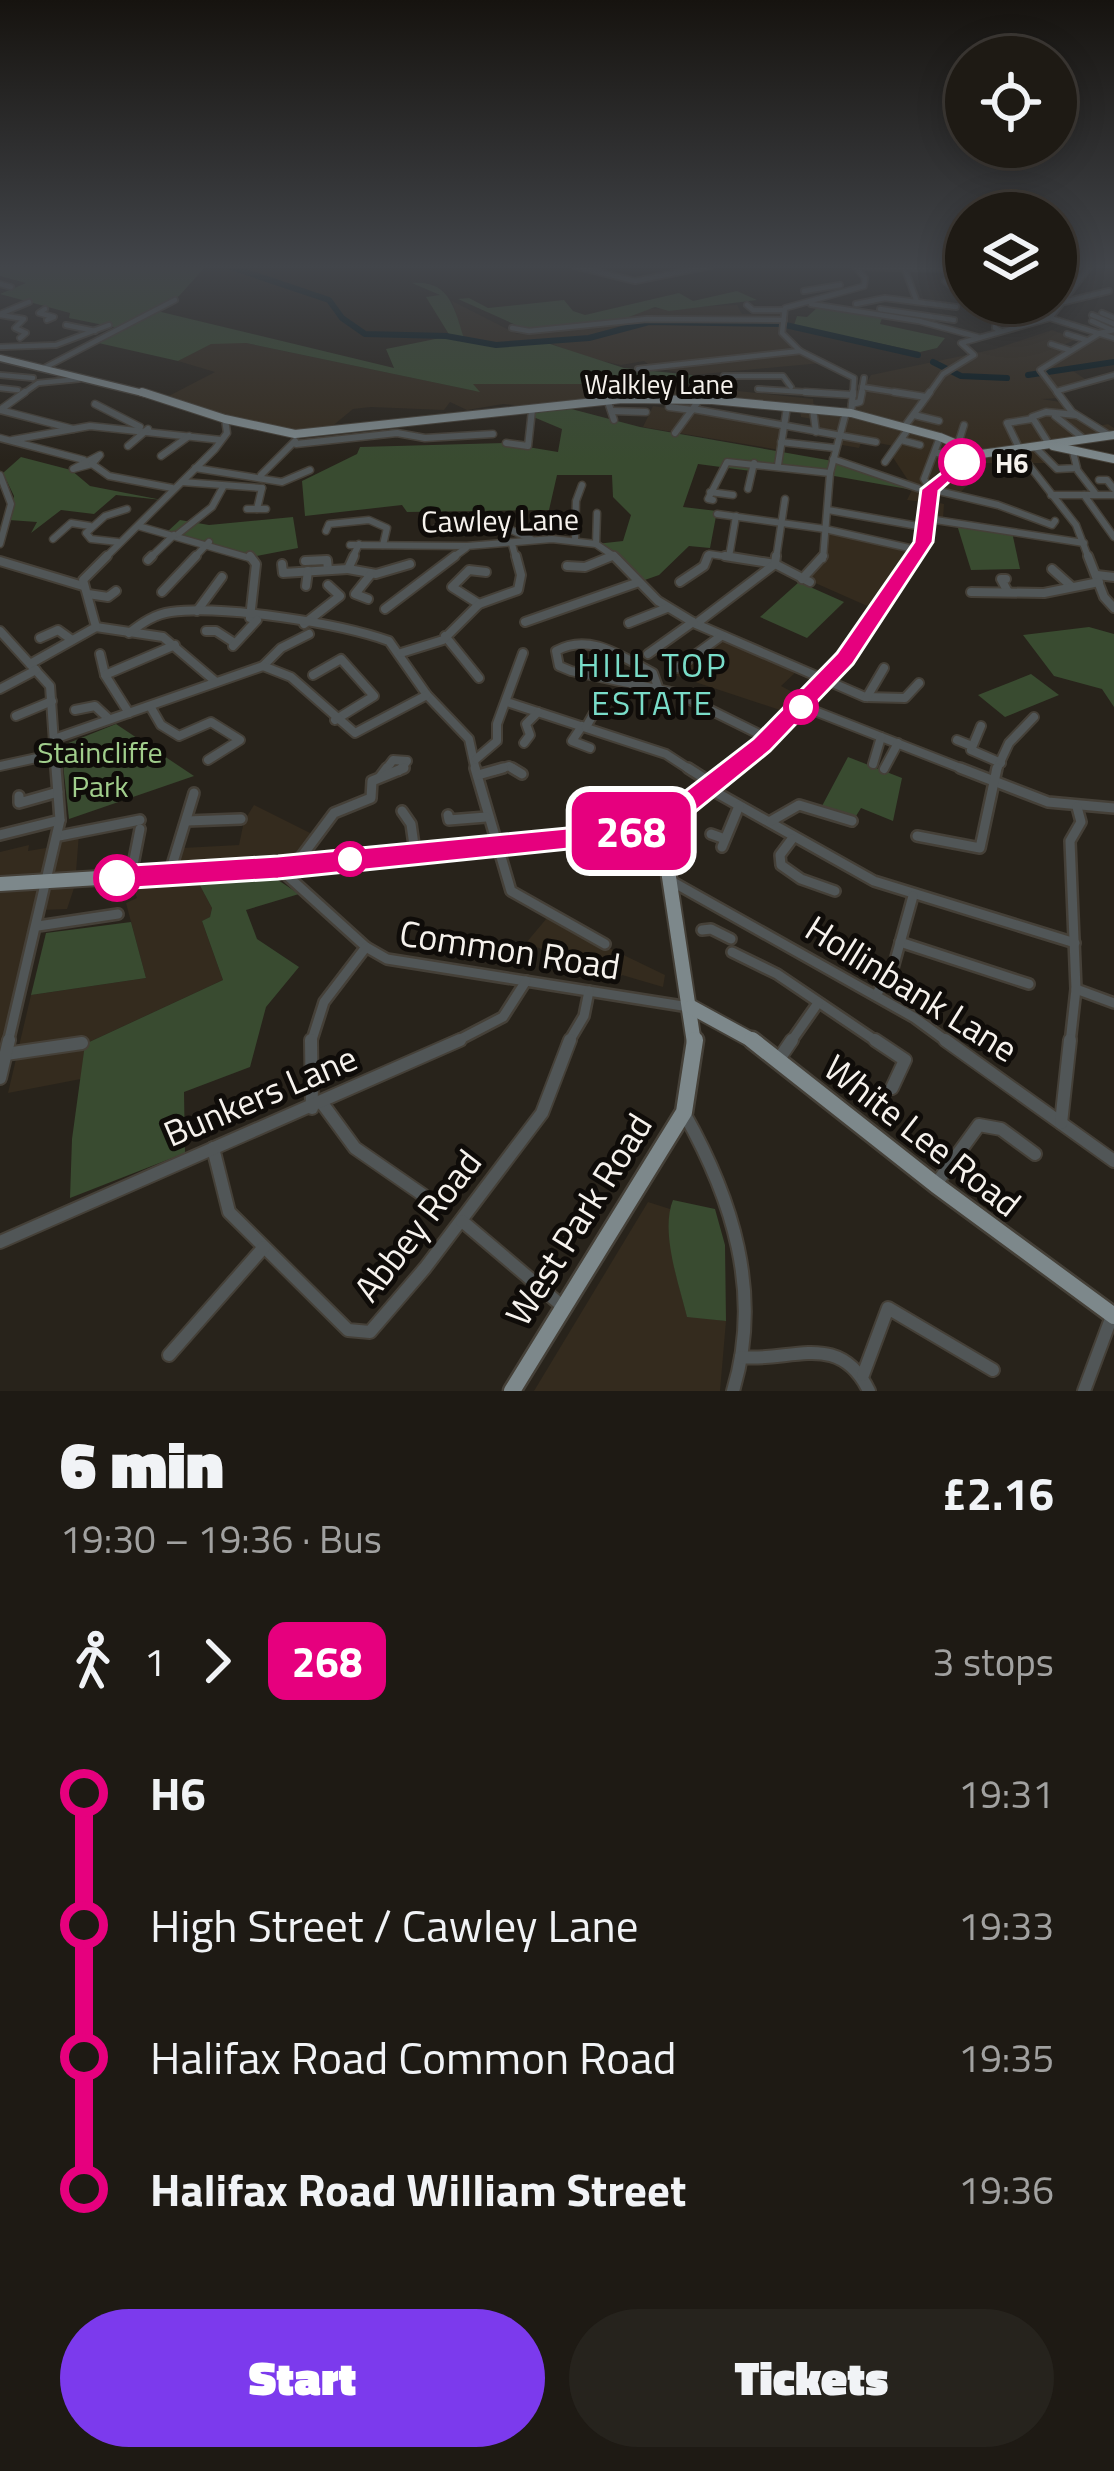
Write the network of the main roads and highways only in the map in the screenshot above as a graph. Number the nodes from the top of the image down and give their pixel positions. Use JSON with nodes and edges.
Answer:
{"nodes":[{"id":1,"x":0,"y":358,"type":"edge"},
{"id":2,"x":1113,"y":436,"type":"edge"},
{"id":3,"x":1049,"y":444,"type":"junction"},
{"id":4,"x":974,"y":454,"type":"junction"},
{"id":5,"x":1114,"y":458,"type":"edge"},
{"id":6,"x":665,"y":821,"type":"junction"},
{"id":7,"x":0,"y":884,"type":"edge"},
{"id":8,"x":692,"y":1007,"type":"junction"},
{"id":9,"x":1113,"y":1316,"type":"edge"},
{"id":10,"x":512,"y":1391,"type":"edge"}],
"edges":[{"from":1,"to":4,"type":"main road","name":"Walkley Lane"},
{"from":2,"to":3,"type":"main road"},
{"from":3,"to":4,"type":"main road"},
{"from":3,"to":5,"type":"main road"},
{"from":4,"to":6,"type":"main road"},
{"from":6,"to":7,"type":"main road"},
{"from":6,"to":8,"type":"main road","name":"West Park Road"},
{"from":8,"to":9,"type":"main road","name":"White Lee Road"},
{"from":8,"to":10,"type":"main road","name":"West Park Road"}]}
